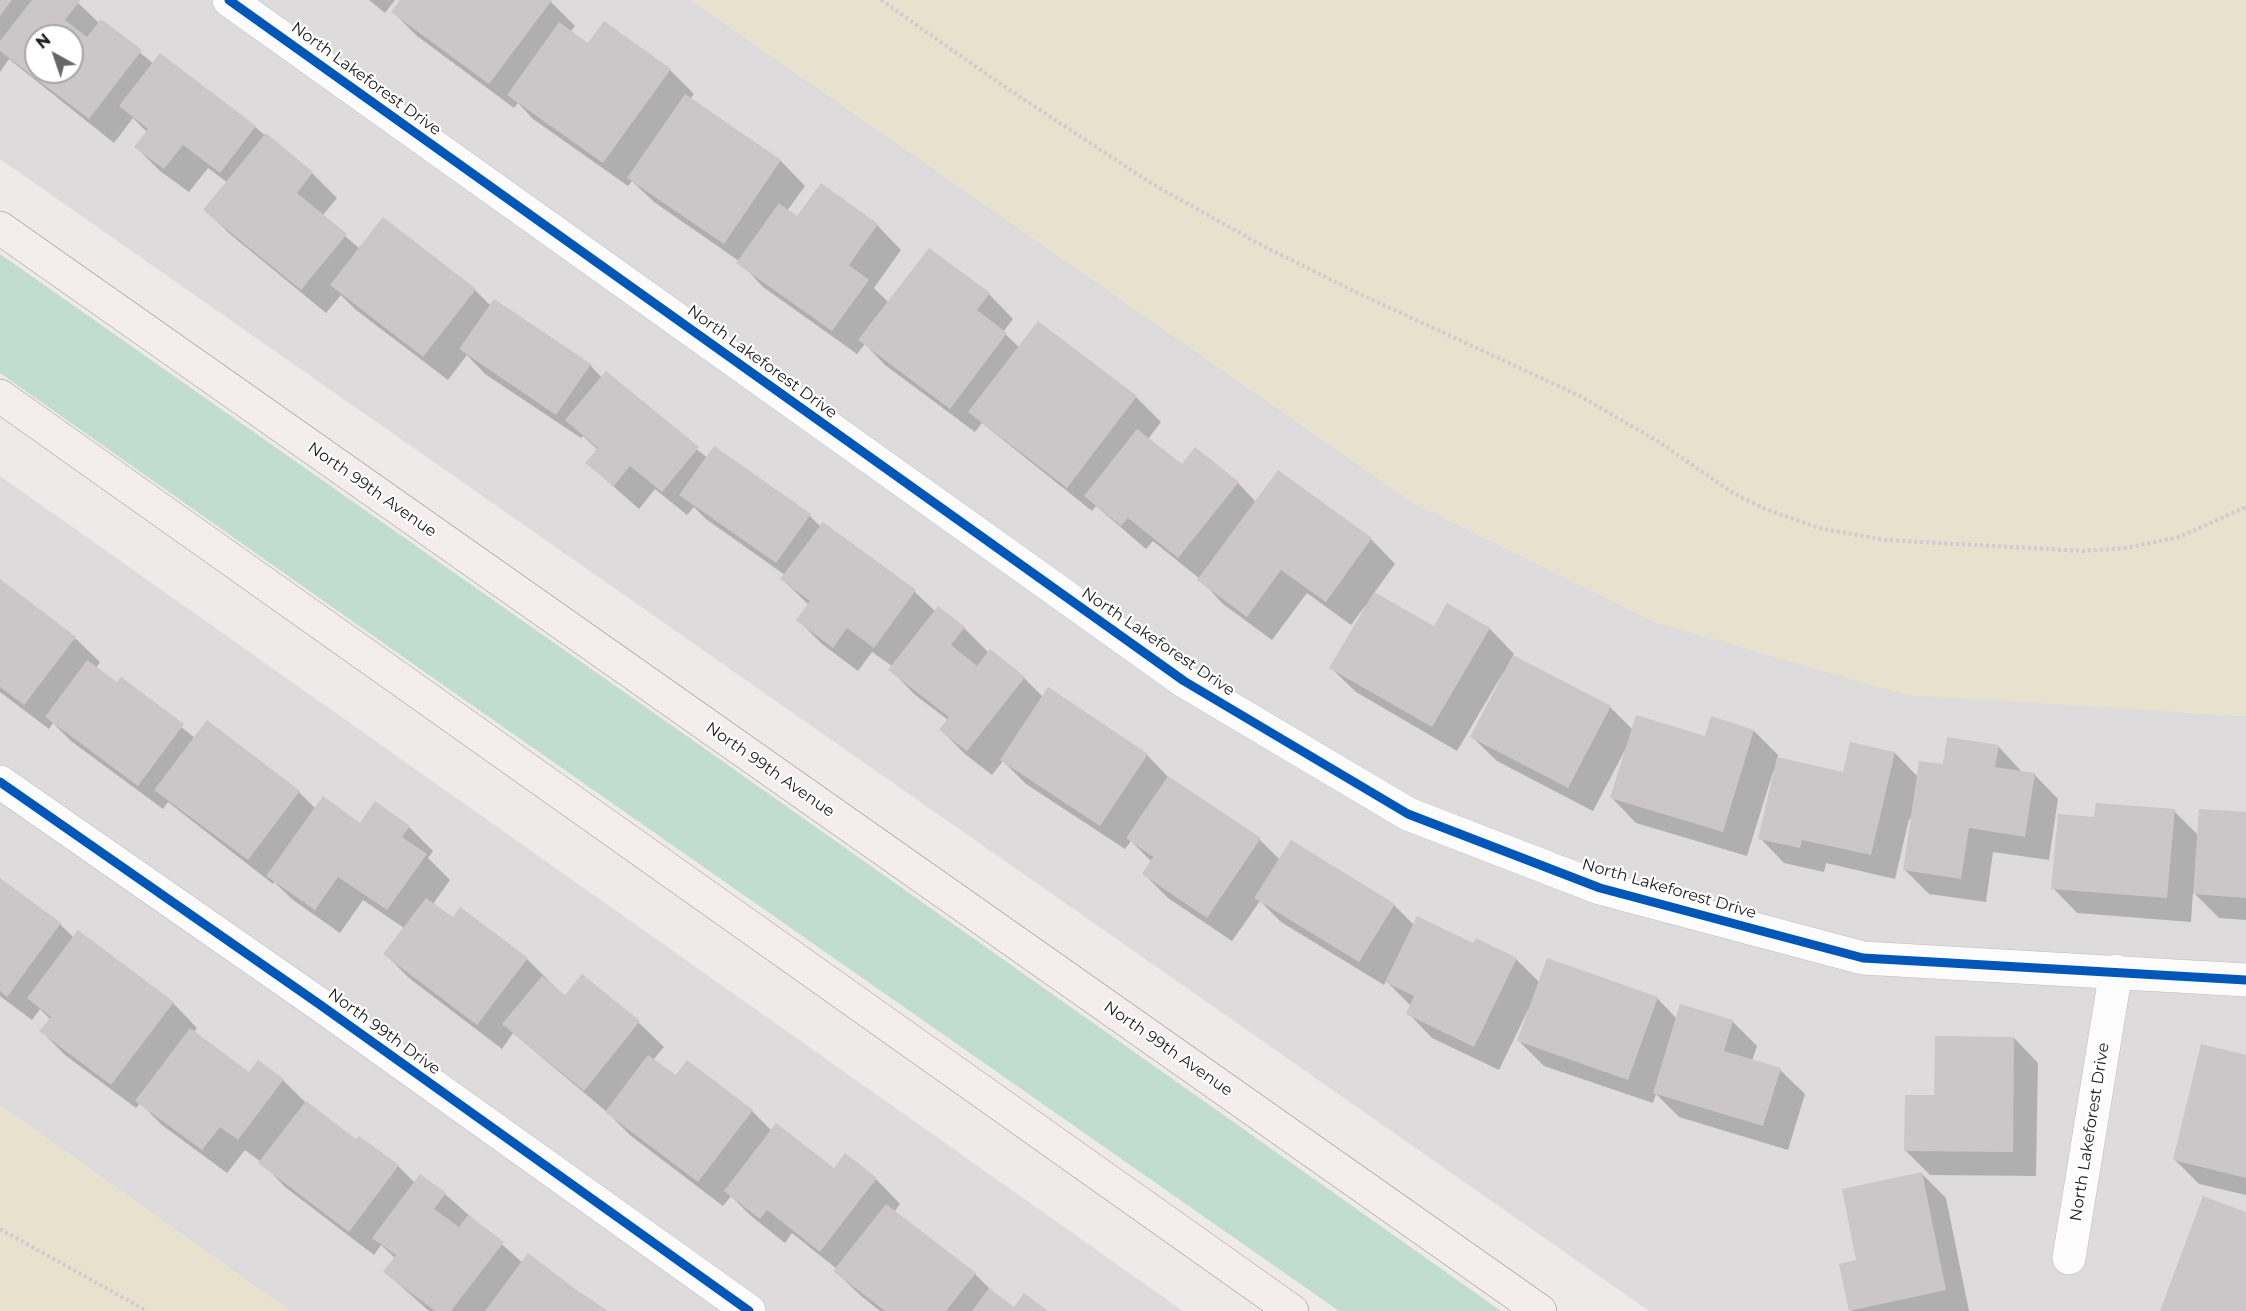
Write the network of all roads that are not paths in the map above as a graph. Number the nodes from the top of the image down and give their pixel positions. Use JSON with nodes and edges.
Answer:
{"nodes":[{"id":1,"x":229,"y":0,"type":"edge"},
{"id":2,"x":0,"y":228,"type":"edge"},
{"id":3,"x":0,"y":396,"type":"edge"},
{"id":4,"x":0,"y":782,"type":"edge"},
{"id":5,"x":2116,"y":971,"type":"junction"},
{"id":6,"x":2246,"y":980,"type":"edge"},
{"id":7,"x":2069,"y":1258,"type":"dead end"},
{"id":8,"x":749,"y":1311,"type":"edge"},
{"id":9,"x":1292,"y":1311,"type":"edge"},
{"id":10,"x":1540,"y":1311,"type":"edge"}],
"edges":[{"from":1,"to":5,"type":"street","name":"North Lakeforest Drive"},
{"from":2,"to":10,"type":"main road","name":"North 99th Avenue"},
{"from":3,"to":9,"type":"main road"},
{"from":4,"to":8,"type":"street","name":"North 99th Drive"},
{"from":5,"to":6,"type":"street","name":"North Lakeforest Drive"},
{"from":5,"to":7,"type":"street","name":"North Lakeforest Drive"}]}
